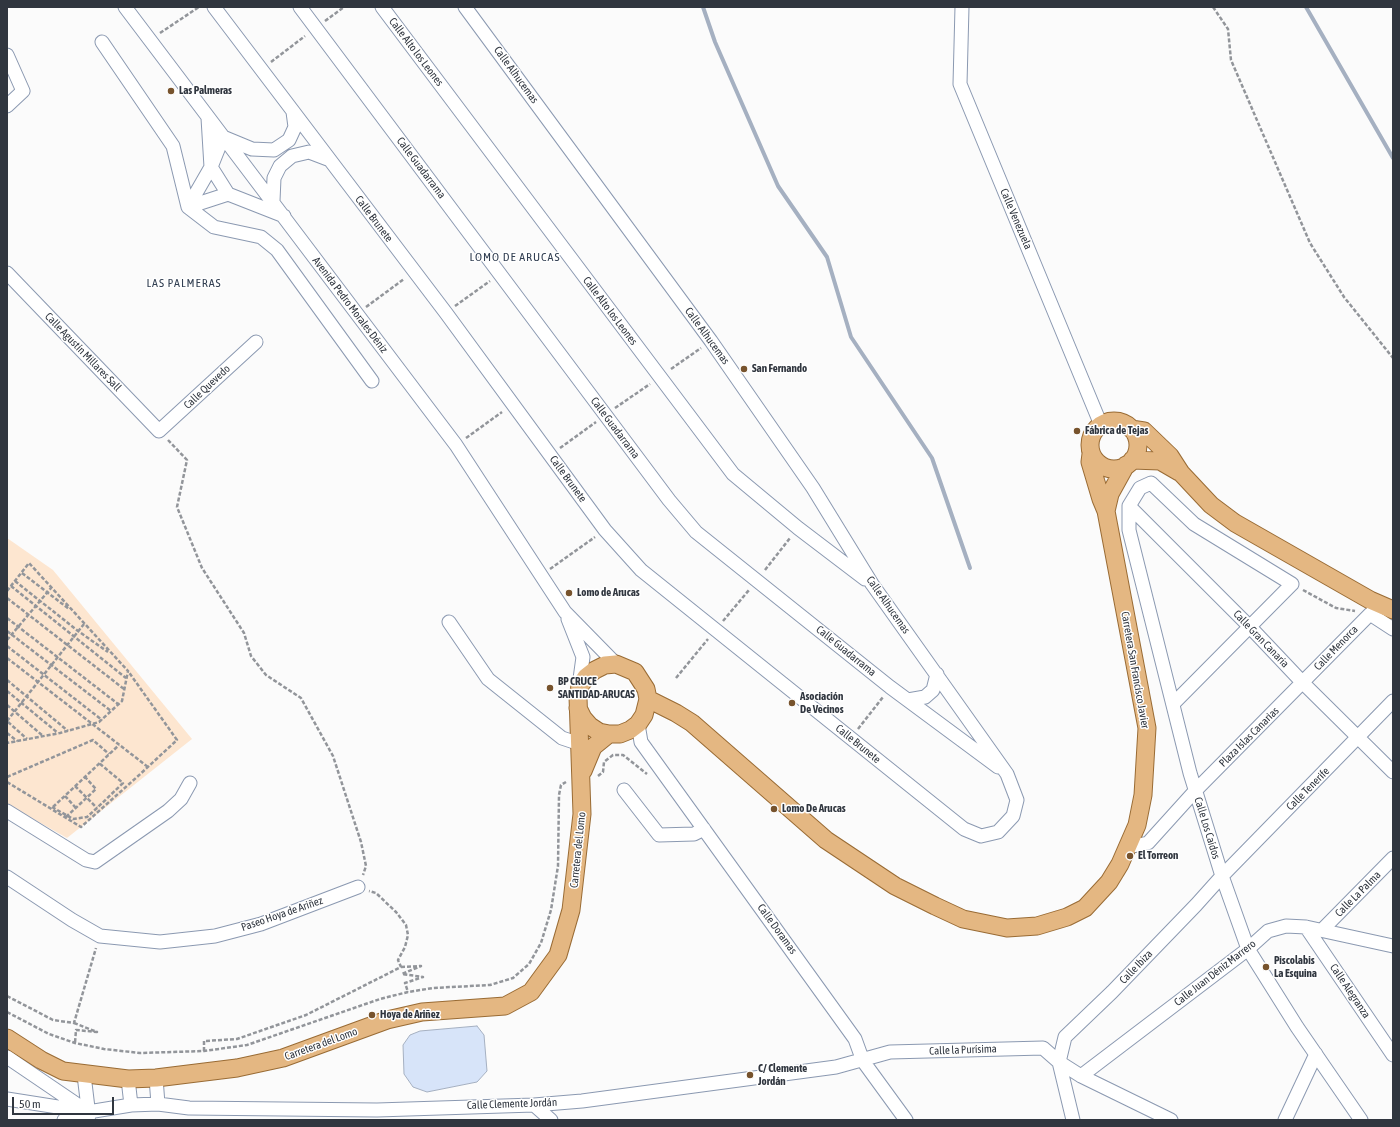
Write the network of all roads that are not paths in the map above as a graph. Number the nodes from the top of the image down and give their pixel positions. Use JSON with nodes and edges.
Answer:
{"nodes":[{"id":1,"x":125,"y":7,"type":"edge"},
{"id":2,"x":214,"y":7,"type":"edge"},
{"id":3,"x":300,"y":7,"type":"edge"},
{"id":4,"x":382,"y":7,"type":"edge"},
{"id":5,"x":465,"y":7,"type":"edge"},
{"id":6,"x":962,"y":7,"type":"edge"},
{"id":7,"x":102,"y":42,"type":"dead end"},
{"id":8,"x":7,"y":54,"type":"edge"},
{"id":9,"x":7,"y":106,"type":"edge"},
{"id":10,"x":293,"y":112,"type":"junction"},
{"id":11,"x":208,"y":118,"type":"junction"},
{"id":12,"x":223,"y":137,"type":"junction"},
{"id":13,"x":330,"y":160,"type":"junction"},
{"id":14,"x":211,"y":167,"type":"junction"},
{"id":15,"x":228,"y":194,"type":"junction"},
{"id":16,"x":273,"y":201,"type":"junction"},
{"id":17,"x":188,"y":207,"type":"junction"},
{"id":18,"x":284,"y":216,"type":"junction"},
{"id":19,"x":7,"y":273,"type":"edge"},
{"id":20,"x":256,"y":342,"type":"dead end"},
{"id":21,"x":372,"y":381,"type":"dead end"},
{"id":22,"x":1101,"y":425,"type":"junction"},
{"id":23,"x":1131,"y":429,"type":"junction"},
{"id":24,"x":159,"y":431,"type":"joint"},
{"id":25,"x":1091,"y":454,"type":"junction"},
{"id":26,"x":1129,"y":462,"type":"junction"},
{"id":27,"x":1181,"y":473,"type":"junction"},
{"id":28,"x":1129,"y":506,"type":"junction"},
{"id":29,"x":1106,"y":511,"type":"junction"},
{"id":30,"x":872,"y":584,"type":"junction"},
{"id":31,"x":1393,"y":610,"type":"edge"},
{"id":32,"x":565,"y":612,"type":"junction"},
{"id":33,"x":449,"y":622,"type":"dead end"},
{"id":34,"x":1250,"y":627,"type":"junction"},
{"id":35,"x":1393,"y":629,"type":"edge"},
{"id":36,"x":616,"y":664,"type":"junction"},
{"id":37,"x":937,"y":674,"type":"junction"},
{"id":38,"x":1303,"y":683,"type":"junction"},
{"id":39,"x":908,"y":700,"type":"junction"},
{"id":40,"x":1393,"y":701,"type":"edge"},
{"id":41,"x":578,"y":702,"type":"junction"},
{"id":42,"x":1173,"y":704,"type":"junction"},
{"id":43,"x":643,"y":713,"type":"junction"},
{"id":44,"x":615,"y":734,"type":"junction"},
{"id":45,"x":1359,"y":737,"type":"junction"},
{"id":46,"x":641,"y":742,"type":"junction"},
{"id":47,"x":580,"y":744,"type":"junction"},
{"id":48,"x":1393,"y":772,"type":"edge"},
{"id":49,"x":1007,"y":774,"type":"junction"},
{"id":50,"x":582,"y":777,"type":"junction"},
{"id":51,"x":190,"y":783,"type":"dead end"},
{"id":52,"x":624,"y":790,"type":"dead end"},
{"id":53,"x":1195,"y":791,"type":"junction"},
{"id":54,"x":7,"y":810,"type":"edge"},
{"id":55,"x":1013,"y":816,"type":"joint"},
{"id":56,"x":704,"y":829,"type":"junction"},
{"id":57,"x":1128,"y":847,"type":"junction"},
{"id":58,"x":1393,"y":858,"type":"edge"},
{"id":59,"x":1222,"y":876,"type":"junction"},
{"id":60,"x":7,"y":877,"type":"edge"},
{"id":61,"x":358,"y":887,"type":"road end"},
{"id":62,"x":1306,"y":927,"type":"junction"},
{"id":63,"x":1323,"y":929,"type":"junction"},
{"id":64,"x":1393,"y":946,"type":"edge"},
{"id":65,"x":1248,"y":949,"type":"junction"},
{"id":66,"x":7,"y":1038,"type":"edge"},
{"id":67,"x":1316,"y":1054,"type":"junction"},
{"id":68,"x":1393,"y":1055,"type":"edge"},
{"id":69,"x":7,"y":1057,"type":"edge"},
{"id":70,"x":863,"y":1061,"type":"junction"},
{"id":71,"x":1059,"y":1062,"type":"junction"},
{"id":72,"x":84,"y":1075,"type":"junction"},
{"id":73,"x":1080,"y":1076,"type":"junction"},
{"id":74,"x":128,"y":1078,"type":"junction"},
{"id":75,"x":156,"y":1078,"type":"junction"},
{"id":76,"x":7,"y":1099,"type":"edge"},
{"id":77,"x":158,"y":1104,"type":"junction"},
{"id":78,"x":132,"y":1105,"type":"junction"},
{"id":79,"x":534,"y":1105,"type":"junction"},
{"id":80,"x":89,"y":1116,"type":"edge"},
{"id":81,"x":64,"y":1120,"type":"edge"},
{"id":82,"x":551,"y":1120,"type":"edge"},
{"id":83,"x":906,"y":1120,"type":"edge"},
{"id":84,"x":1073,"y":1120,"type":"edge"},
{"id":85,"x":1171,"y":1120,"type":"edge"},
{"id":86,"x":1286,"y":1120,"type":"edge"},
{"id":87,"x":1361,"y":1120,"type":"edge"}],
"edges":[{"from":1,"to":11,"type":"street","name":"Avenida Pedro Morales Déniz"},
{"from":2,"to":10,"type":"street","name":"Calle Brunete"},
{"from":3,"to":39,"type":"street","name":"Calle Guadarrama"},
{"from":4,"to":30,"type":"street","name":"Calle Alto los Leones"},
{"from":5,"to":30,"type":"street","name":"Calle Alhucemas"},
{"from":6,"to":22,"type":"street","name":"Calle Venezuela"},
{"from":7,"to":17,"type":"street"},
{"from":8,"to":9,"type":"street"},
{"from":10,"to":12,"type":"street"},
{"from":10,"to":13,"type":"street","name":"Calle Brunete"},
{"from":11,"to":12,"type":"street","name":"Avenida Pedro Morales Déniz"},
{"from":11,"to":14,"type":"street"},
{"from":12,"to":14,"type":"street"},
{"from":12,"to":16,"type":"street","name":"Avenida Pedro Morales Déniz"},
{"from":13,"to":16,"type":"street"},
{"from":13,"to":55,"type":"street","name":"Calle Brunete"},
{"from":14,"to":15,"type":"street"},
{"from":14,"to":17,"type":"street"},
{"from":15,"to":17,"type":"street"},
{"from":15,"to":18,"type":"street"},
{"from":16,"to":18,"type":"street","name":"Avenida Pedro Morales Déniz"},
{"from":17,"to":21,"type":"street"},
{"from":18,"to":32,"type":"street","name":"Avenida Pedro Morales Déniz"},
{"from":19,"to":24,"type":"street","name":"Calle Agustín Millares Sall"},
{"from":20,"to":24,"type":"street","name":"Calle Quevedo"},
{"from":22,"to":23,"type":"main road"},
{"from":22,"to":25,"type":"main road"},
{"from":23,"to":26,"type":"main road"},
{"from":23,"to":27,"type":"main road"},
{"from":25,"to":26,"type":"main road"},
{"from":25,"to":29,"type":"main road","name":"Carretera San Francisco Javier"},
{"from":26,"to":27,"type":"main road"},
{"from":26,"to":29,"type":"main road","name":"Carretera San Francisco Javier"},
{"from":27,"to":31,"type":"main road"},
{"from":28,"to":34,"type":"street","name":"Calle Gran Canaria"},
{"from":28,"to":34,"type":"street"},
{"from":28,"to":42,"type":"street","name":"Calle Los Caídos"},
{"from":29,"to":57,"type":"main road","name":"Carretera San Francisco Javier"},
{"from":30,"to":37,"type":"street","name":"Calle Alhucemas"},
{"from":32,"to":36,"type":"street"},
{"from":32,"to":41,"type":"street"},
{"from":33,"to":47,"type":"street"},
{"from":34,"to":38,"type":"street","name":"Calle Gran Canaria"},
{"from":34,"to":42,"type":"street"},
{"from":35,"to":38,"type":"street","name":"Calle Menorca"},
{"from":36,"to":41,"type":"main road"},
{"from":36,"to":43,"type":"main road"},
{"from":37,"to":39,"type":"street"},
{"from":37,"to":49,"type":"street","name":"Calle Alhucemas"},
{"from":38,"to":45,"type":"street","name":"Calle Gran Canaria"},
{"from":38,"to":53,"type":"street","name":"Plaza Islas Canarias"},
{"from":39,"to":49,"type":"street","name":"Calle Guadarrama"},
{"from":40,"to":45,"type":"street","name":"Calle Tenerife"},
{"from":41,"to":44,"type":"main road"},
{"from":41,"to":47,"type":"main road","name":"Carretera del Lomo"},
{"from":42,"to":53,"type":"street","name":"Calle Los Caídos"},
{"from":43,"to":44,"type":"main road"},
{"from":43,"to":46,"type":"street"},
{"from":43,"to":57,"type":"main road","name":"Carretera San Francisco Javier"},
{"from":44,"to":46,"type":"street"},
{"from":44,"to":50,"type":"main road"},
{"from":45,"to":48,"type":"street","name":"Calle Gran Canaria"},
{"from":45,"to":59,"type":"street","name":"Calle Tenerife"},
{"from":46,"to":56,"type":"street","name":"Calle Doramas"},
{"from":47,"to":50,"type":"main road","name":"Carretera del Lomo"},
{"from":49,"to":55,"type":"street","name":"Calle Alhucemas"},
{"from":50,"to":75,"type":"main road","name":"Carretera del Lomo"},
{"from":51,"to":54,"type":"street"},
{"from":52,"to":56,"type":"street"},
{"from":53,"to":57,"type":"street","name":"Plaza Islas Canarias"},
{"from":53,"to":59,"type":"street","name":"Calle Los Caídos"},
{"from":56,"to":70,"type":"street","name":"Calle Doramas"},
{"from":58,"to":63,"type":"street","name":"Calle La Palma"},
{"from":59,"to":65,"type":"street","name":"Calle Los Caídos"},
{"from":59,"to":71,"type":"street","name":"Calle Ibiza"},
{"from":60,"to":61,"type":"street","name":"Paseo Hoya de Ariñez"},
{"from":62,"to":63,"type":"street","name":"Calle Juan Déniz Marrero"},
{"from":62,"to":65,"type":"street","name":"Calle Juan Déniz Marrero"},
{"from":62,"to":68,"type":"street","name":"Calle Alegranza"},
{"from":63,"to":64,"type":"street","name":"Calle Juan Déniz Marrero"},
{"from":65,"to":67,"type":"street","name":"Calle Los Caídos"},
{"from":65,"to":73,"type":"street","name":"Calle Juan Déniz Marrero"},
{"from":66,"to":72,"type":"main road","name":"Carretera del Lomo"},
{"from":67,"to":86,"type":"street"},
{"from":67,"to":87,"type":"street","name":"Calle Los Caídos"},
{"from":69,"to":80,"type":"street"},
{"from":70,"to":71,"type":"street","name":"Calle la Purísima"},
{"from":70,"to":79,"type":"street","name":"Calle Clemente Jordán"},
{"from":70,"to":83,"type":"street","name":"Calle Doramas"},
{"from":71,"to":73,"type":"street"},
{"from":71,"to":84,"type":"street"},
{"from":72,"to":74,"type":"main road","name":"Carretera del Lomo"},
{"from":72,"to":80,"type":"street"},
{"from":73,"to":85,"type":"street"},
{"from":74,"to":75,"type":"main road","name":"Carretera del Lomo"},
{"from":74,"to":78,"type":"street"},
{"from":75,"to":77,"type":"street"},
{"from":76,"to":80,"type":"street"},
{"from":77,"to":78,"type":"street","name":"Calle Clemente Jordán"},
{"from":77,"to":79,"type":"street","name":"Calle Clemente Jordán"},
{"from":78,"to":80,"type":"street","name":"Calle Clemente Jordán"},
{"from":79,"to":82,"type":"street"},
{"from":80,"to":81,"type":"street","name":"Calle Clemente Jordán"}]}
